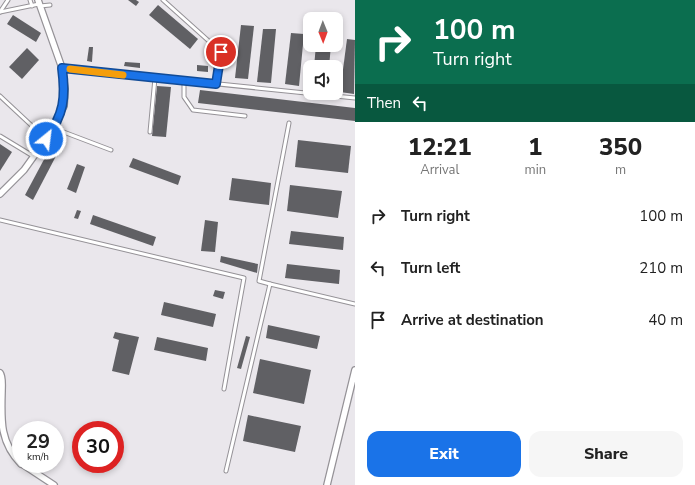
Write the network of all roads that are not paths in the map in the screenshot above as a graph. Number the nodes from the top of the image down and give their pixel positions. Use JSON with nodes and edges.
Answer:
{"nodes":[{"id":1,"x":8,"y":0,"type":"edge"},
{"id":2,"x":30,"y":0,"type":"edge"},
{"id":3,"x":163,"y":0,"type":"edge"},
{"id":4,"x":39,"y":4,"type":"edge"},
{"id":5,"x":50,"y":5,"type":"dead end"},
{"id":6,"x":32,"y":6,"type":"junction"},
{"id":7,"x":0,"y":12,"type":"edge"},
{"id":8,"x":62,"y":68,"type":"junction"},
{"id":9,"x":155,"y":78,"type":"junction"},
{"id":10,"x":184,"y":81,"type":"junction"},
{"id":11,"x":216,"y":84,"type":"junction"},
{"id":12,"x":0,"y":96,"type":"edge"},
{"id":13,"x":355,"y":98,"type":"edge"},
{"id":14,"x":245,"y":116,"type":"dead end"},
{"id":15,"x":289,"y":123,"type":"dead end"},
{"id":16,"x":53,"y":128,"type":"junction"},
{"id":17,"x":150,"y":132,"type":"dead end"},
{"id":18,"x":0,"y":136,"type":"edge"},
{"id":19,"x":46,"y":139,"type":"junction"},
{"id":20,"x":111,"y":150,"type":"dead end"},
{"id":21,"x":34,"y":156,"type":"junction"},
{"id":22,"x":0,"y":194,"type":"edge"},
{"id":23,"x":0,"y":220,"type":"edge"},
{"id":24,"x":270,"y":284,"type":"junction"},
{"id":25,"x":355,"y":304,"type":"edge"},
{"id":26,"x":355,"y":370,"type":"edge"},
{"id":27,"x":0,"y":373,"type":"edge"},
{"id":28,"x":224,"y":389,"type":"dead end"},
{"id":29,"x":12,"y":454,"type":"edge"},
{"id":30,"x":226,"y":471,"type":"dead end"},
{"id":31,"x":35,"y":473,"type":"edge"},
{"id":32,"x":54,"y":485,"type":"edge"},
{"id":33,"x":327,"y":485,"type":"edge"}],
"edges":[{"from":1,"to":7,"type":"lane"},
{"from":2,"to":6,"type":"lane"},
{"from":3,"to":11,"type":"lane"},
{"from":4,"to":5,"type":"lane"},
{"from":4,"to":6,"type":"lane"},
{"from":4,"to":8,"type":"street"},
{"from":6,"to":7,"type":"lane"},
{"from":8,"to":9,"type":"lane"},
{"from":8,"to":16,"type":"street"},
{"from":9,"to":10,"type":"lane"},
{"from":9,"to":17,"type":"lane"},
{"from":10,"to":11,"type":"lane"},
{"from":10,"to":14,"type":"lane"},
{"from":11,"to":13,"type":"lane"},
{"from":12,"to":19,"type":"lane"},
{"from":15,"to":24,"type":"lane"},
{"from":16,"to":19,"type":"street"},
{"from":16,"to":20,"type":"lane"},
{"from":18,"to":21,"type":"lane"},
{"from":19,"to":21,"type":"street"},
{"from":21,"to":22,"type":"street"},
{"from":23,"to":28,"type":"lane"},
{"from":24,"to":25,"type":"lane"},
{"from":24,"to":30,"type":"lane"},
{"from":26,"to":33,"type":"street"},
{"from":27,"to":29,"type":"street"},
{"from":31,"to":32,"type":"street"}]}
